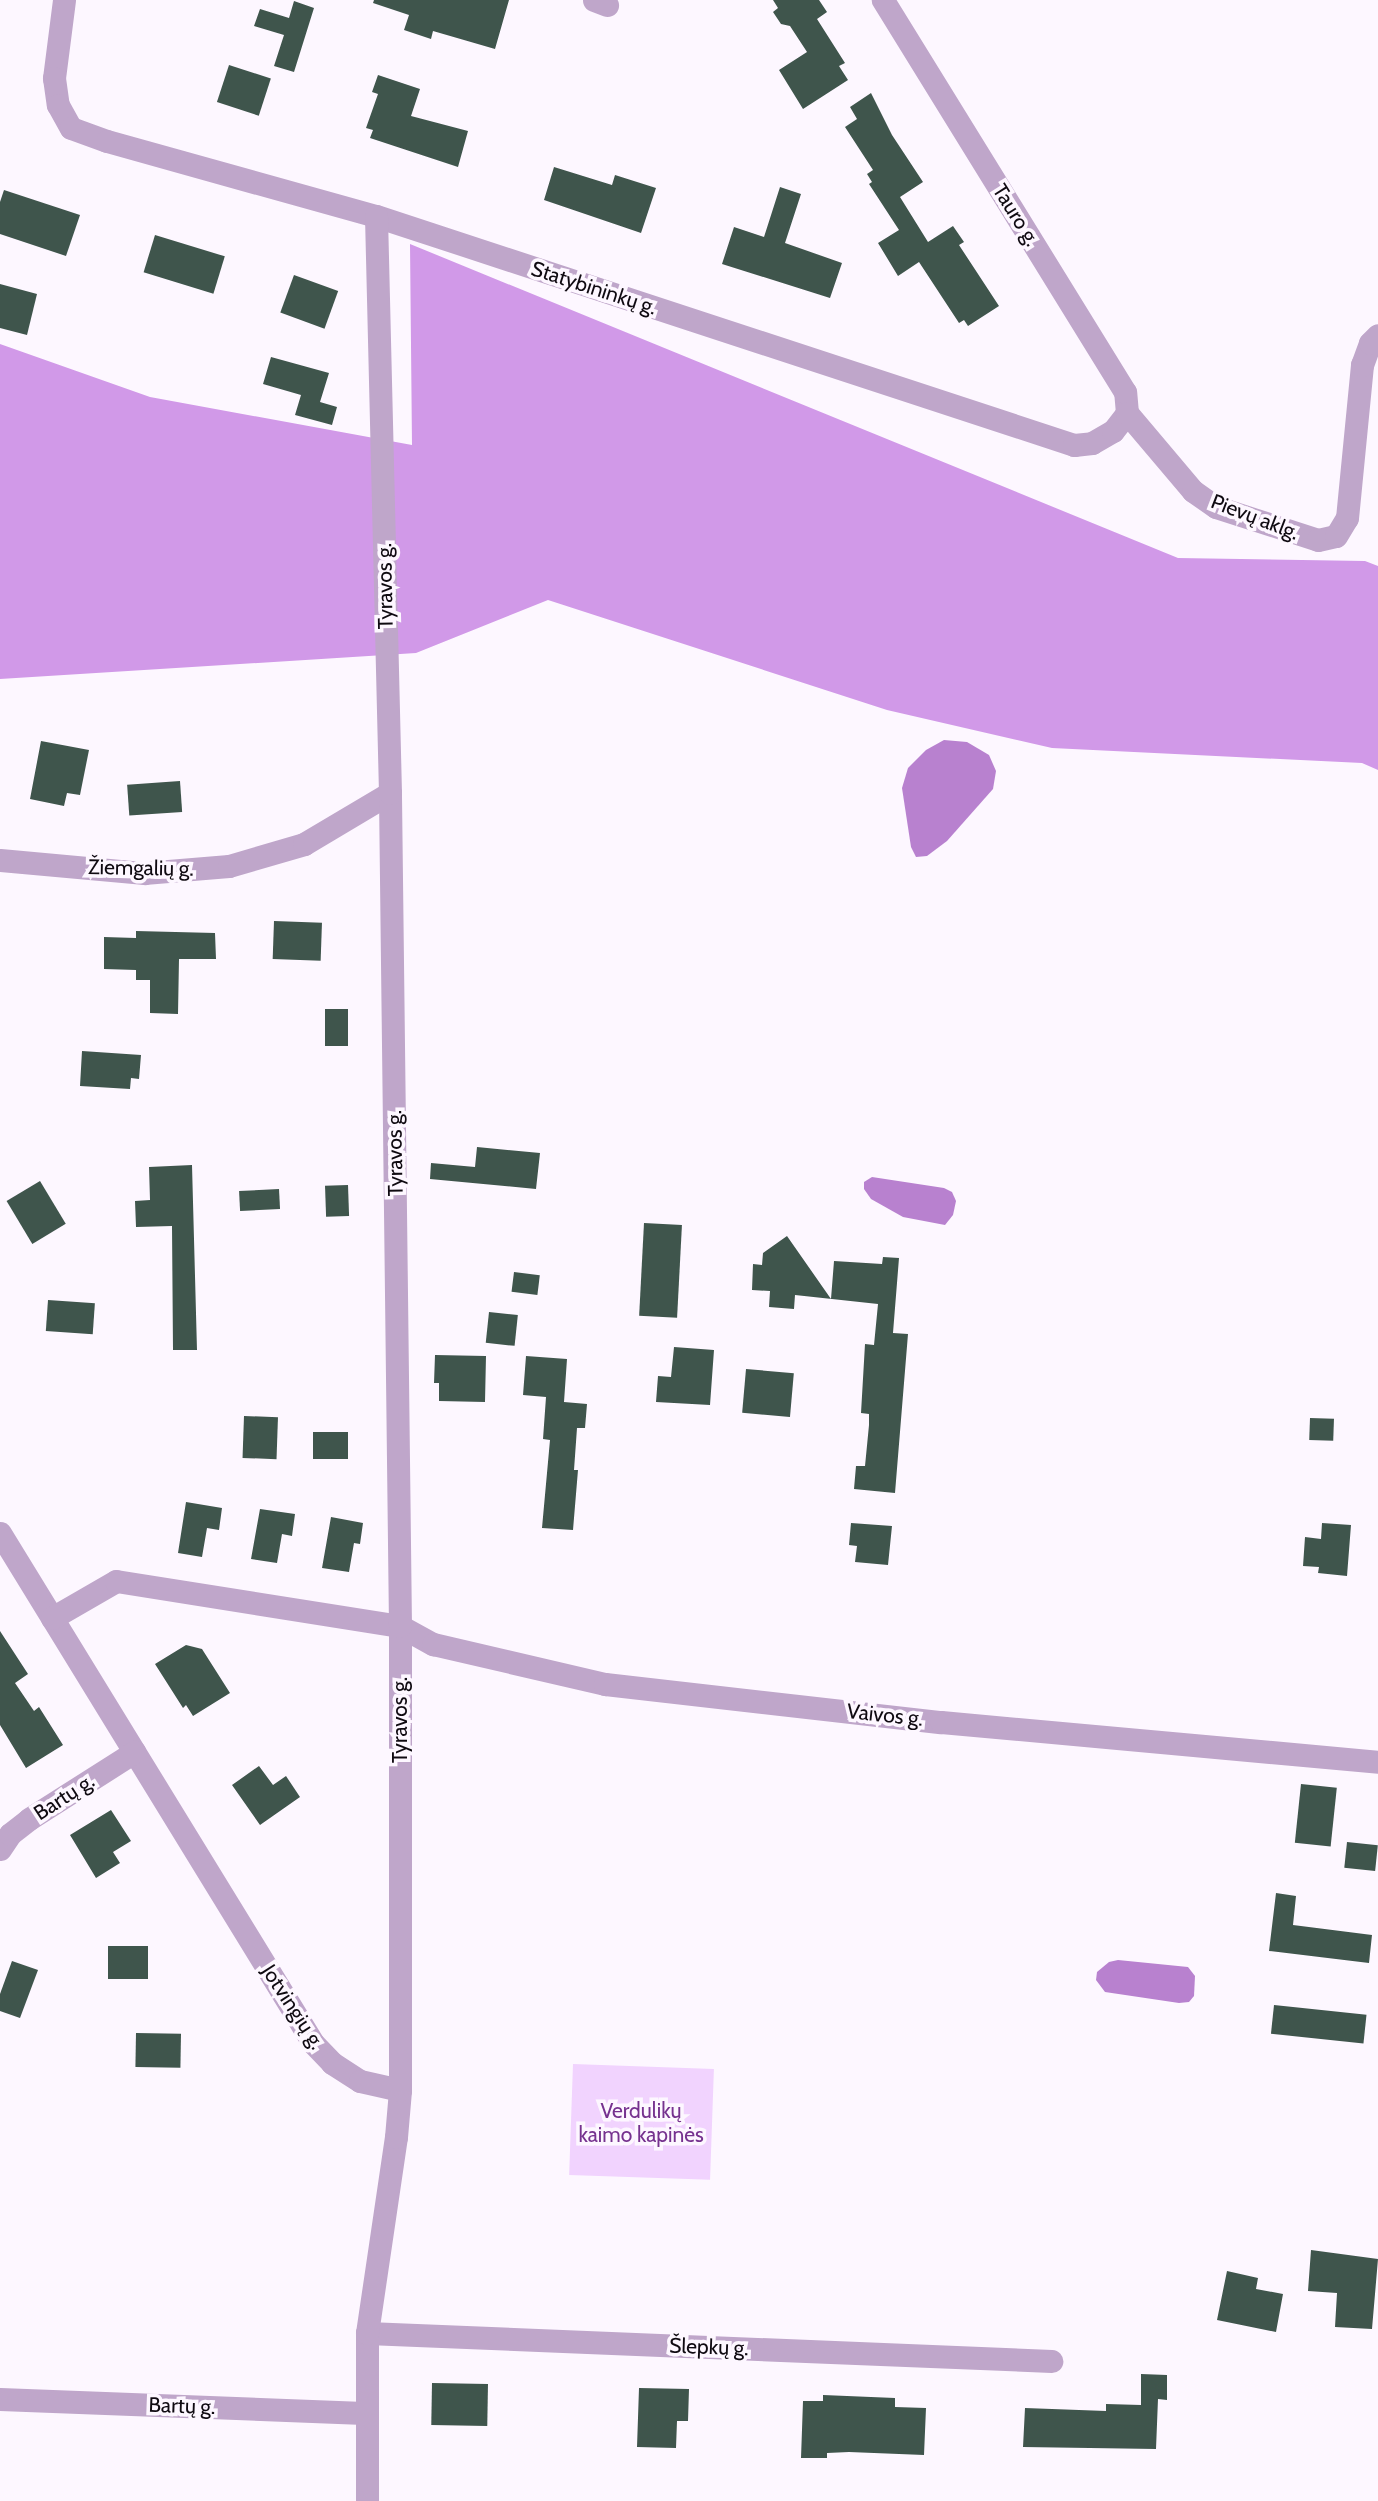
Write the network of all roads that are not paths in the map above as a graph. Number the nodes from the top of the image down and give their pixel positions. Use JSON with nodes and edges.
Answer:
{"nodes":[{"id":1,"x":64,"y":0,"type":"edge"},
{"id":2,"x":883,"y":0,"type":"edge"},
{"id":3,"x":376,"y":216,"type":"junction"},
{"id":4,"x":1378,"y":335,"type":"edge"},
{"id":5,"x":1120,"y":422,"type":"junction"},
{"id":6,"x":390,"y":793,"type":"junction"},
{"id":7,"x":0,"y":860,"type":"edge"},
{"id":8,"x":3,"y":1545,"type":"edge"},
{"id":9,"x":52,"y":1618,"type":"junction"},
{"id":10,"x":400,"y":1626,"type":"junction"},
{"id":11,"x":134,"y":1752,"type":"junction"},
{"id":12,"x":1378,"y":1762,"type":"edge"},
{"id":13,"x":0,"y":1849,"type":"edge"},
{"id":14,"x":400,"y":2090,"type":"junction"},
{"id":15,"x":366,"y":2333,"type":"junction"},
{"id":16,"x":1051,"y":2361,"type":"dead end"},
{"id":17,"x":0,"y":2399,"type":"edge"},
{"id":18,"x":364,"y":2413,"type":"junction"},
{"id":19,"x":367,"y":2501,"type":"edge"}],
"edges":[{"from":1,"to":3,"type":"street","name":"Statybininkų g."},
{"from":2,"to":5,"type":"street","name":"Tauro g."},
{"from":3,"to":5,"type":"street","name":"Statybininkų g."},
{"from":3,"to":6,"type":"street","name":"Tyravos g."},
{"from":4,"to":5,"type":"street","name":"Pievų aklg."},
{"from":6,"to":7,"type":"street","name":"Žiemgalių g."},
{"from":6,"to":10,"type":"street","name":"Tyravos g."},
{"from":8,"to":9,"type":"street","name":"Jotvingių g."},
{"from":9,"to":10,"type":"street","name":"Vaivos g."},
{"from":9,"to":11,"type":"street","name":"Jotvingių g."},
{"from":10,"to":12,"type":"street","name":"Vaivos g."},
{"from":10,"to":14,"type":"street","name":"Tyravos g."},
{"from":11,"to":13,"type":"street","name":"Bartų g."},
{"from":11,"to":14,"type":"street","name":"Jotvingių g."},
{"from":14,"to":15,"type":"street"},
{"from":15,"to":16,"type":"street","name":"Šlepkų g."},
{"from":15,"to":18,"type":"street"},
{"from":17,"to":18,"type":"street","name":"Bartų g."},
{"from":18,"to":19,"type":"street"}]}
